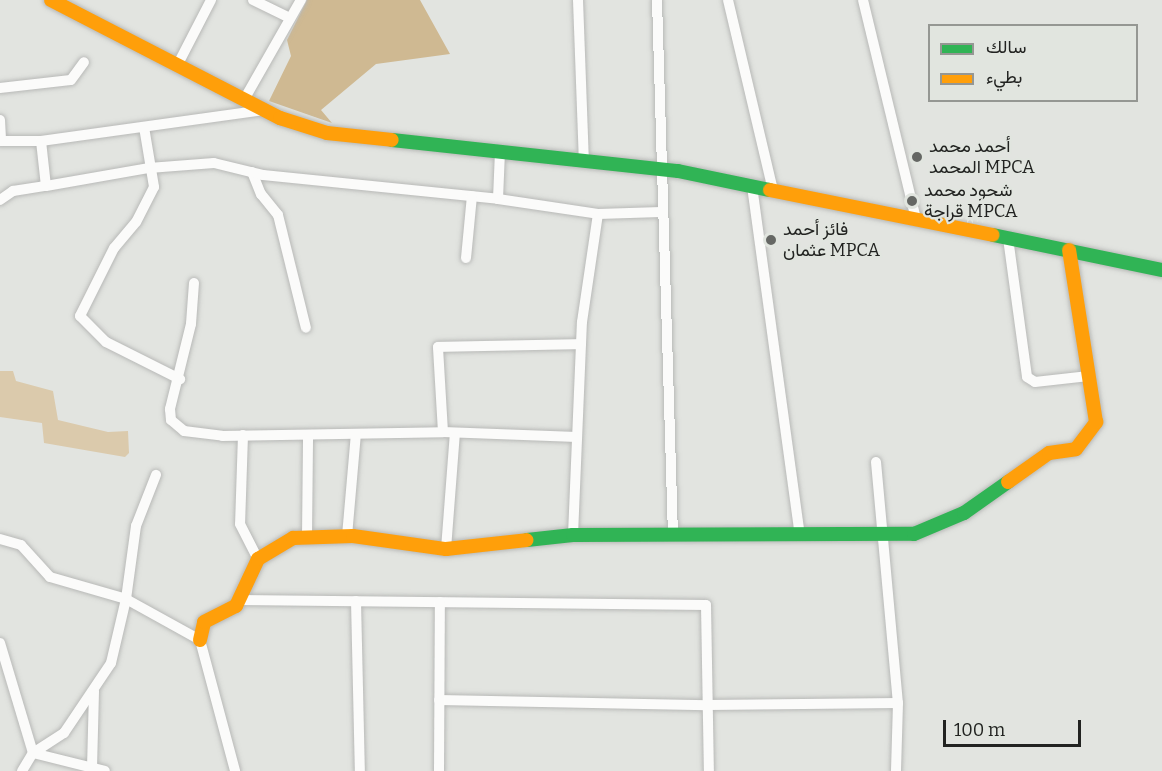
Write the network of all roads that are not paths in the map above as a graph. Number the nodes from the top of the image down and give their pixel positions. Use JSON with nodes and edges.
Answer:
{"nodes":[{"id":1,"x":51,"y":0,"type":"edge"},
{"id":2,"x":211,"y":0,"type":"edge"},
{"id":3,"x":253,"y":0,"type":"edge"},
{"id":4,"x":301,"y":0,"type":"edge"},
{"id":5,"x":578,"y":0,"type":"edge"},
{"id":6,"x":657,"y":0,"type":"edge"},
{"id":7,"x":728,"y":0,"type":"edge"},
{"id":8,"x":862,"y":0,"type":"edge"},
{"id":9,"x":290,"y":18,"type":"junction"},
{"id":10,"x":84,"y":62,"type":"dead end"},
{"id":11,"x":178,"y":64,"type":"junction"},
{"id":12,"x":0,"y":88,"type":"edge"},
{"id":13,"x":244,"y":98,"type":"junction"},
{"id":14,"x":265,"y":110,"type":"junction"},
{"id":15,"x":0,"y":120,"type":"edge"},
{"id":16,"x":144,"y":127,"type":"junction"},
{"id":17,"x":0,"y":140,"type":"edge"},
{"id":18,"x":41,"y":141,"type":"junction"},
{"id":19,"x":500,"y":152,"type":"junction"},
{"id":20,"x":584,"y":160,"type":"junction"},
{"id":21,"x":149,"y":168,"type":"junction"},
{"id":22,"x":661,"y":168,"type":"junction"},
{"id":23,"x":252,"y":172,"type":"junction"},
{"id":24,"x":46,"y":186,"type":"junction"},
{"id":25,"x":752,"y":186,"type":"junction"},
{"id":26,"x":773,"y":190,"type":"junction"},
{"id":27,"x":472,"y":196,"type":"junction"},
{"id":28,"x":498,"y":199,"type":"junction"},
{"id":29,"x":0,"y":200,"type":"edge"},
{"id":30,"x":661,"y":212,"type":"junction"},
{"id":31,"x":598,"y":214,"type":"junction"},
{"id":32,"x":916,"y":219,"type":"junction"},
{"id":33,"x":1008,"y":238,"type":"junction"},
{"id":34,"x":1069,"y":250,"type":"junction"},
{"id":35,"x":466,"y":258,"type":"dead end"},
{"id":36,"x":1162,"y":270,"type":"edge"},
{"id":37,"x":194,"y":283,"type":"dead end"},
{"id":38,"x":306,"y":328,"type":"dead end"},
{"id":39,"x":581,"y":344,"type":"junction"},
{"id":40,"x":1089,"y":376,"type":"junction"},
{"id":41,"x":180,"y":379,"type":"junction"},
{"id":42,"x":443,"y":432,"type":"junction"},
{"id":43,"x":455,"y":433,"type":"junction"},
{"id":44,"x":356,"y":434,"type":"junction"},
{"id":45,"x":243,"y":435,"type":"junction"},
{"id":46,"x":308,"y":435,"type":"junction"},
{"id":47,"x":577,"y":437,"type":"junction"},
{"id":48,"x":876,"y":462,"type":"dead end"},
{"id":49,"x":156,"y":475,"type":"dead end"},
{"id":50,"x":573,"y":535,"type":"junction"},
{"id":51,"x":673,"y":535,"type":"junction"},
{"id":52,"x":800,"y":535,"type":"junction"},
{"id":53,"x":347,"y":536,"type":"junction"},
{"id":54,"x":308,"y":537,"type":"junction"},
{"id":55,"x":885,"y":537,"type":"junction"},
{"id":56,"x":0,"y":540,"type":"edge"},
{"id":57,"x":446,"y":549,"type":"junction"},
{"id":58,"x":258,"y":559,"type":"junction"},
{"id":59,"x":126,"y":599,"type":"junction"},
{"id":60,"x":239,"y":600,"type":"junction"},
{"id":61,"x":356,"y":601,"type":"junction"},
{"id":62,"x":440,"y":602,"type":"junction"},
{"id":63,"x":200,"y":640,"type":"junction"},
{"id":64,"x":0,"y":643,"type":"edge"},
{"id":65,"x":94,"y":691,"type":"junction"},
{"id":66,"x":439,"y":700,"type":"junction"},
{"id":67,"x":898,"y":703,"type":"junction"},
{"id":68,"x":708,"y":705,"type":"junction"},
{"id":69,"x":33,"y":753,"type":"junction"},
{"id":70,"x":92,"y":768,"type":"junction"},
{"id":71,"x":24,"y":771,"type":"edge"},
{"id":72,"x":105,"y":771,"type":"edge"},
{"id":73,"x":235,"y":771,"type":"edge"},
{"id":74,"x":360,"y":771,"type":"edge"},
{"id":75,"x":439,"y":771,"type":"edge"},
{"id":76,"x":709,"y":771,"type":"edge"},
{"id":77,"x":896,"y":771,"type":"edge"}],
"edges":[{"from":1,"to":11,"type":"street"},
{"from":2,"to":11,"type":"street"},
{"from":3,"to":9,"type":"street"},
{"from":4,"to":9,"type":"street"},
{"from":5,"to":20,"type":"street"},
{"from":6,"to":22,"type":"street"},
{"from":7,"to":26,"type":"street"},
{"from":8,"to":32,"type":"street"},
{"from":9,"to":13,"type":"street"},
{"from":10,"to":12,"type":"street"},
{"from":11,"to":13,"type":"street"},
{"from":13,"to":14,"type":"street"},
{"from":14,"to":16,"type":"street"},
{"from":14,"to":19,"type":"street"},
{"from":15,"to":17,"type":"street"},
{"from":16,"to":18,"type":"street"},
{"from":16,"to":21,"type":"street"},
{"from":17,"to":18,"type":"street"},
{"from":18,"to":24,"type":"street"},
{"from":19,"to":20,"type":"street"},
{"from":19,"to":28,"type":"street"},
{"from":20,"to":22,"type":"street"},
{"from":21,"to":23,"type":"street"},
{"from":21,"to":24,"type":"street"},
{"from":21,"to":41,"type":"street"},
{"from":22,"to":25,"type":"street"},
{"from":22,"to":30,"type":"street"},
{"from":23,"to":27,"type":"street"},
{"from":23,"to":38,"type":"street"},
{"from":24,"to":29,"type":"street"},
{"from":25,"to":26,"type":"street"},
{"from":25,"to":52,"type":"street"},
{"from":26,"to":32,"type":"street"},
{"from":27,"to":28,"type":"street"},
{"from":27,"to":35,"type":"street"},
{"from":28,"to":31,"type":"street"},
{"from":30,"to":31,"type":"street"},
{"from":30,"to":51,"type":"street"},
{"from":31,"to":39,"type":"street"},
{"from":32,"to":33,"type":"street"},
{"from":33,"to":34,"type":"street"},
{"from":33,"to":40,"type":"street"},
{"from":34,"to":36,"type":"street"},
{"from":34,"to":40,"type":"street"},
{"from":37,"to":41,"type":"street"},
{"from":39,"to":42,"type":"street"},
{"from":39,"to":47,"type":"street"},
{"from":40,"to":55,"type":"street"},
{"from":41,"to":45,"type":"street"},
{"from":42,"to":43,"type":"street"},
{"from":42,"to":44,"type":"street"},
{"from":43,"to":47,"type":"street"},
{"from":43,"to":57,"type":"street"},
{"from":44,"to":46,"type":"street"},
{"from":44,"to":53,"type":"street"},
{"from":45,"to":46,"type":"street"},
{"from":45,"to":58,"type":"street"},
{"from":46,"to":54,"type":"street"},
{"from":47,"to":50,"type":"street"},
{"from":48,"to":55,"type":"street"},
{"from":49,"to":59,"type":"street"},
{"from":50,"to":51,"type":"street"},
{"from":50,"to":57,"type":"street"},
{"from":51,"to":52,"type":"street"},
{"from":52,"to":55,"type":"street"},
{"from":53,"to":54,"type":"street"},
{"from":53,"to":57,"type":"street"},
{"from":54,"to":58,"type":"street"},
{"from":55,"to":67,"type":"street"},
{"from":56,"to":59,"type":"street"},
{"from":58,"to":60,"type":"street"},
{"from":59,"to":63,"type":"street"},
{"from":59,"to":65,"type":"street"},
{"from":60,"to":61,"type":"street"},
{"from":60,"to":63,"type":"street"},
{"from":61,"to":62,"type":"street"},
{"from":61,"to":74,"type":"street"},
{"from":62,"to":66,"type":"street"},
{"from":62,"to":68,"type":"street"},
{"from":63,"to":73,"type":"street"},
{"from":64,"to":69,"type":"street"},
{"from":65,"to":69,"type":"street"},
{"from":65,"to":70,"type":"street"},
{"from":66,"to":68,"type":"street"},
{"from":66,"to":75,"type":"street"},
{"from":67,"to":68,"type":"street"},
{"from":67,"to":77,"type":"street"},
{"from":68,"to":76,"type":"street"},
{"from":69,"to":70,"type":"street"},
{"from":69,"to":71,"type":"street"},
{"from":70,"to":72,"type":"street"}]}
